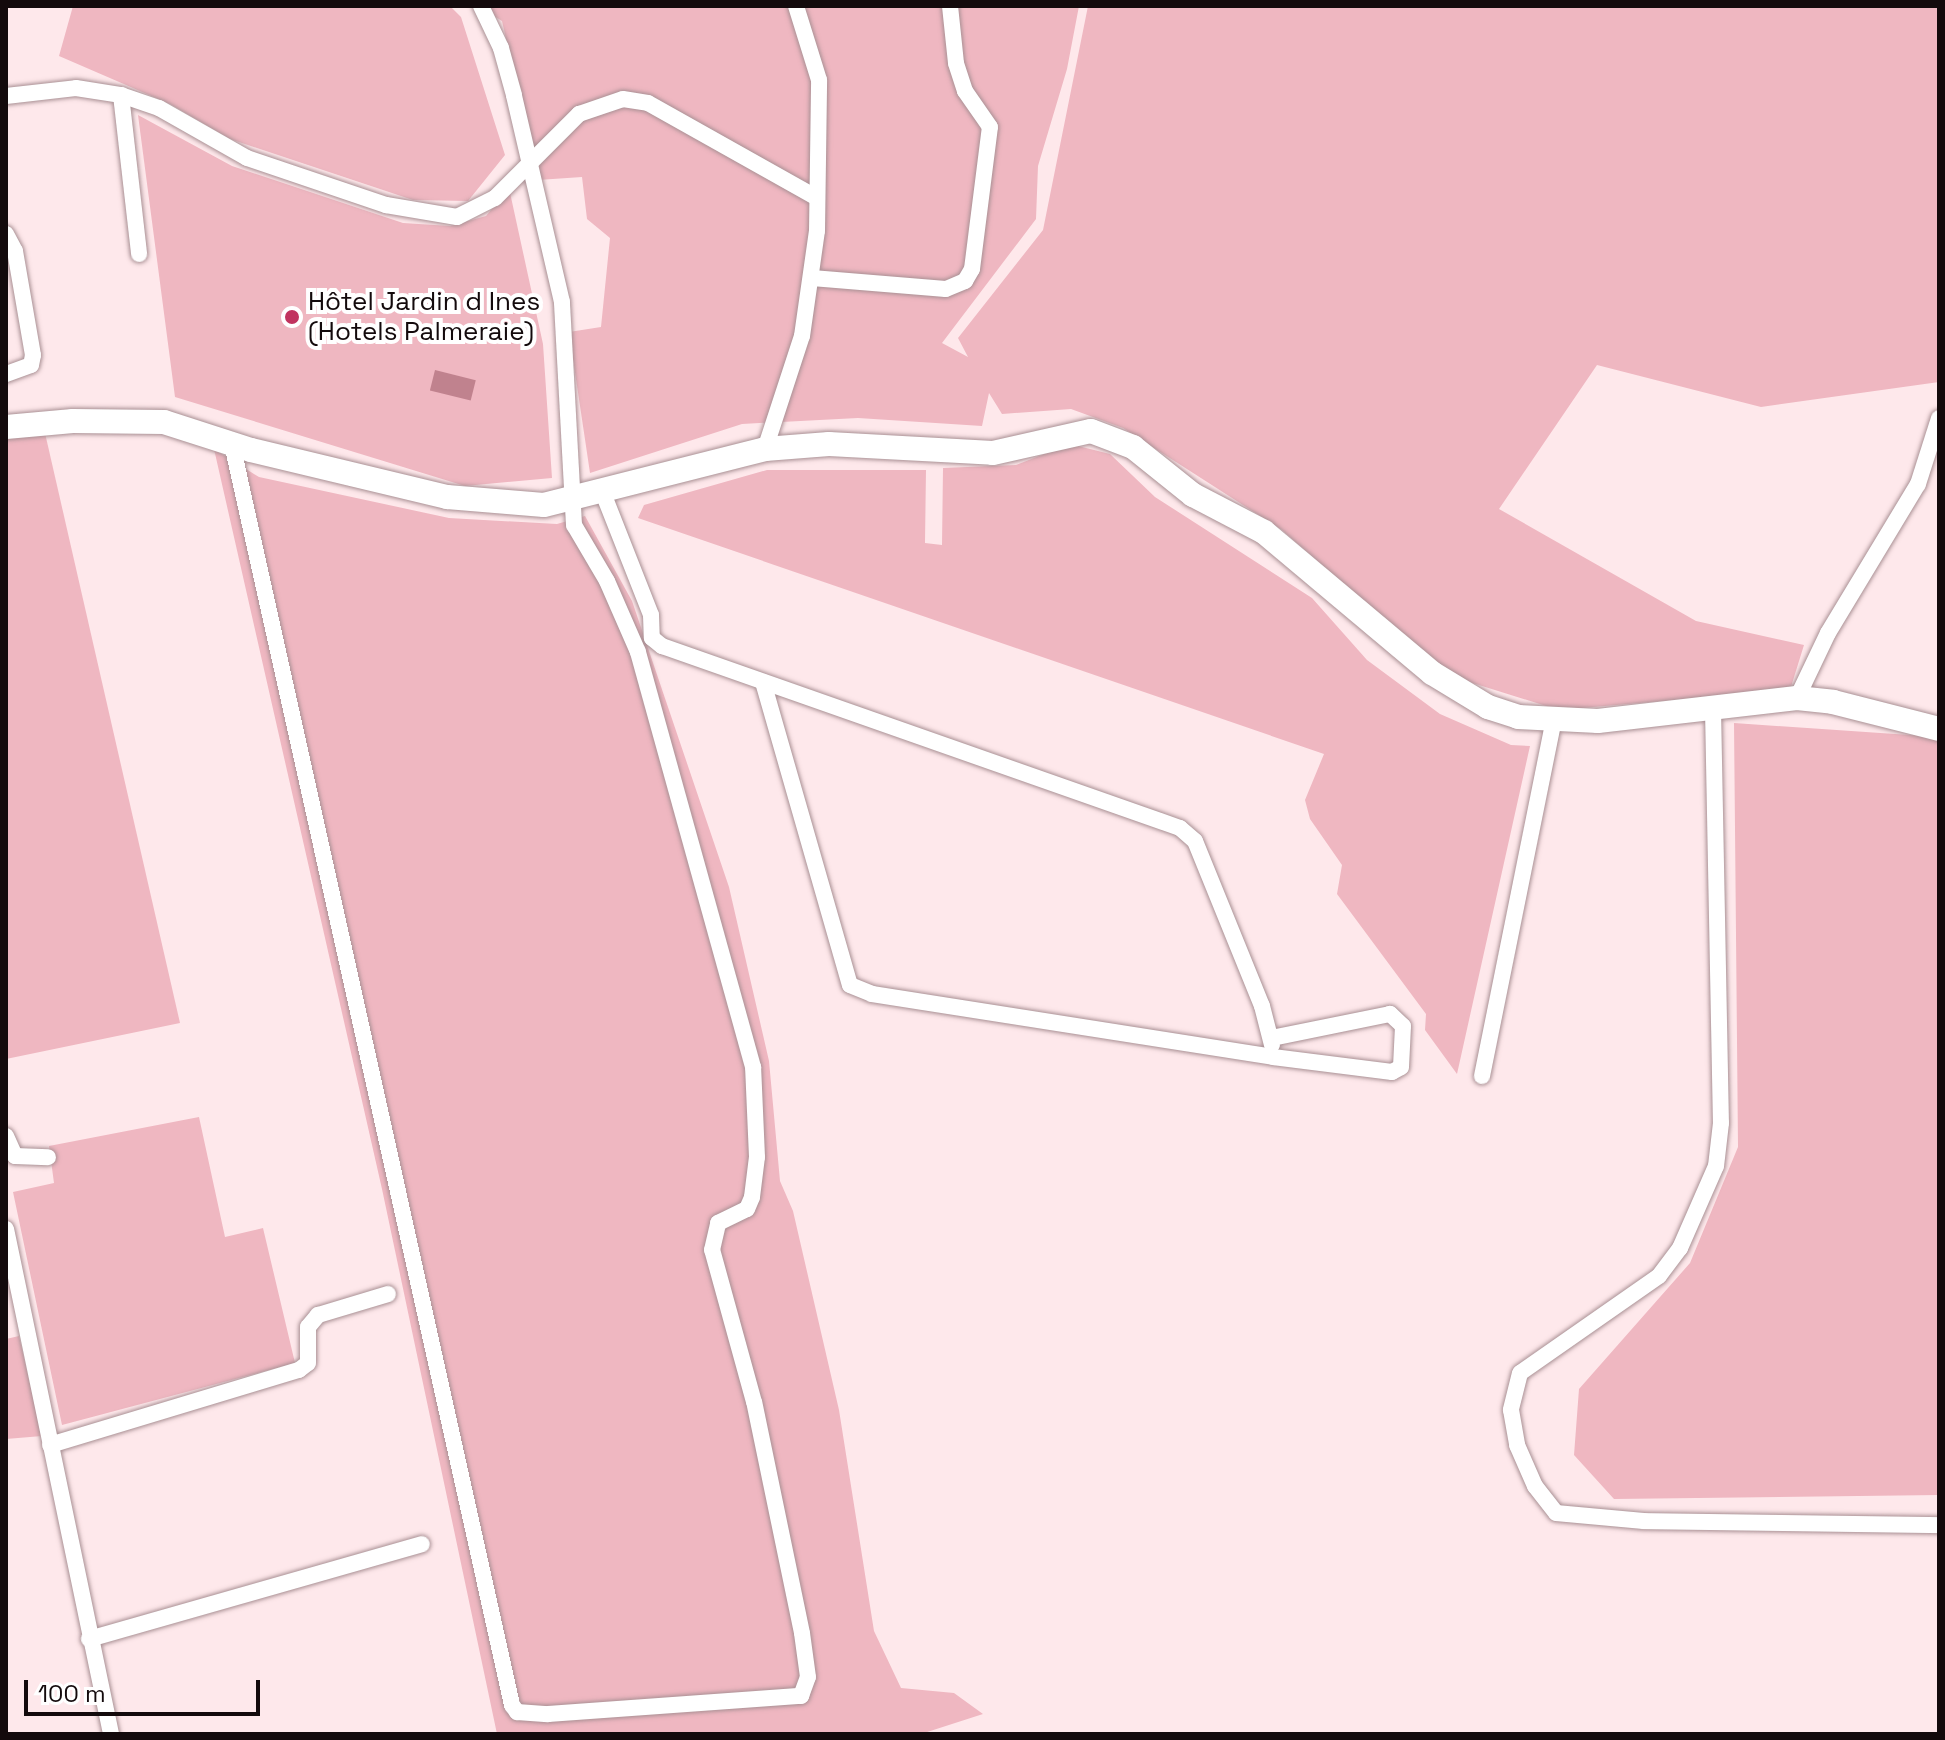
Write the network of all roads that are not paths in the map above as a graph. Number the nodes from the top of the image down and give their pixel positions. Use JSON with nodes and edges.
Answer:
{"nodes":[{"id":1,"x":481,"y":6,"type":"edge"},
{"id":2,"x":796,"y":6,"type":"edge"},
{"id":3,"x":950,"y":6,"type":"edge"},
{"id":4,"x":121,"y":95,"type":"junction"},
{"id":5,"x":6,"y":96,"type":"edge"},
{"id":6,"x":531,"y":165,"type":"junction"},
{"id":7,"x":814,"y":196,"type":"junction"},
{"id":8,"x":6,"y":234,"type":"edge"},
{"id":9,"x":139,"y":254,"type":"dead end"},
{"id":10,"x":812,"y":278,"type":"junction"},
{"id":11,"x":6,"y":374,"type":"edge"},
{"id":12,"x":1939,"y":418,"type":"edge"},
{"id":13,"x":6,"y":427,"type":"edge"},
{"id":14,"x":232,"y":444,"type":"junction"},
{"id":15,"x":765,"y":449,"type":"junction"},
{"id":16,"x":603,"y":493,"type":"junction"},
{"id":17,"x":572,"y":500,"type":"junction"},
{"id":18,"x":763,"y":682,"type":"junction"},
{"id":19,"x":1797,"y":698,"type":"junction"},
{"id":20,"x":1713,"y":709,"type":"junction"},
{"id":21,"x":1554,"y":720,"type":"junction"},
{"id":22,"x":1939,"y":729,"type":"edge"},
{"id":23,"x":1272,"y":1038,"type":"junction"},
{"id":24,"x":1273,"y":1057,"type":"junction"},
{"id":25,"x":1482,"y":1076,"type":"dead end"},
{"id":26,"x":6,"y":1136,"type":"edge"},
{"id":27,"x":48,"y":1157,"type":"dead end"},
{"id":28,"x":6,"y":1229,"type":"edge"},
{"id":29,"x":388,"y":1294,"type":"dead end"},
{"id":30,"x":50,"y":1445,"type":"junction"},
{"id":31,"x":1939,"y":1525,"type":"edge"},
{"id":32,"x":422,"y":1544,"type":"dead end"},
{"id":33,"x":89,"y":1639,"type":"junction"},
{"id":34,"x":111,"y":1734,"type":"edge"}],
"edges":[{"from":1,"to":6,"type":"street"},
{"from":2,"to":7,"type":"street"},
{"from":3,"to":10,"type":"street"},
{"from":4,"to":5,"type":"street"},
{"from":4,"to":6,"type":"street"},
{"from":4,"to":9,"type":"street"},
{"from":6,"to":7,"type":"street"},
{"from":6,"to":17,"type":"street"},
{"from":7,"to":10,"type":"street"},
{"from":8,"to":11,"type":"street"},
{"from":10,"to":15,"type":"street"},
{"from":12,"to":19,"type":"street"},
{"from":13,"to":14,"type":"street"},
{"from":14,"to":17,"type":"street"},
{"from":14,"to":17,"type":"street"},
{"from":15,"to":16,"type":"street"},
{"from":15,"to":21,"type":"street"},
{"from":16,"to":17,"type":"street"},
{"from":16,"to":18,"type":"street"},
{"from":18,"to":23,"type":"street"},
{"from":18,"to":24,"type":"street"},
{"from":19,"to":20,"type":"street"},
{"from":19,"to":22,"type":"street"},
{"from":20,"to":21,"type":"street"},
{"from":20,"to":31,"type":"street"},
{"from":21,"to":25,"type":"street"},
{"from":23,"to":24,"type":"street"},
{"from":23,"to":24,"type":"street"},
{"from":26,"to":27,"type":"street"},
{"from":28,"to":30,"type":"street"},
{"from":29,"to":30,"type":"street"},
{"from":30,"to":33,"type":"street"},
{"from":32,"to":33,"type":"street"},
{"from":33,"to":34,"type":"street"}]}
